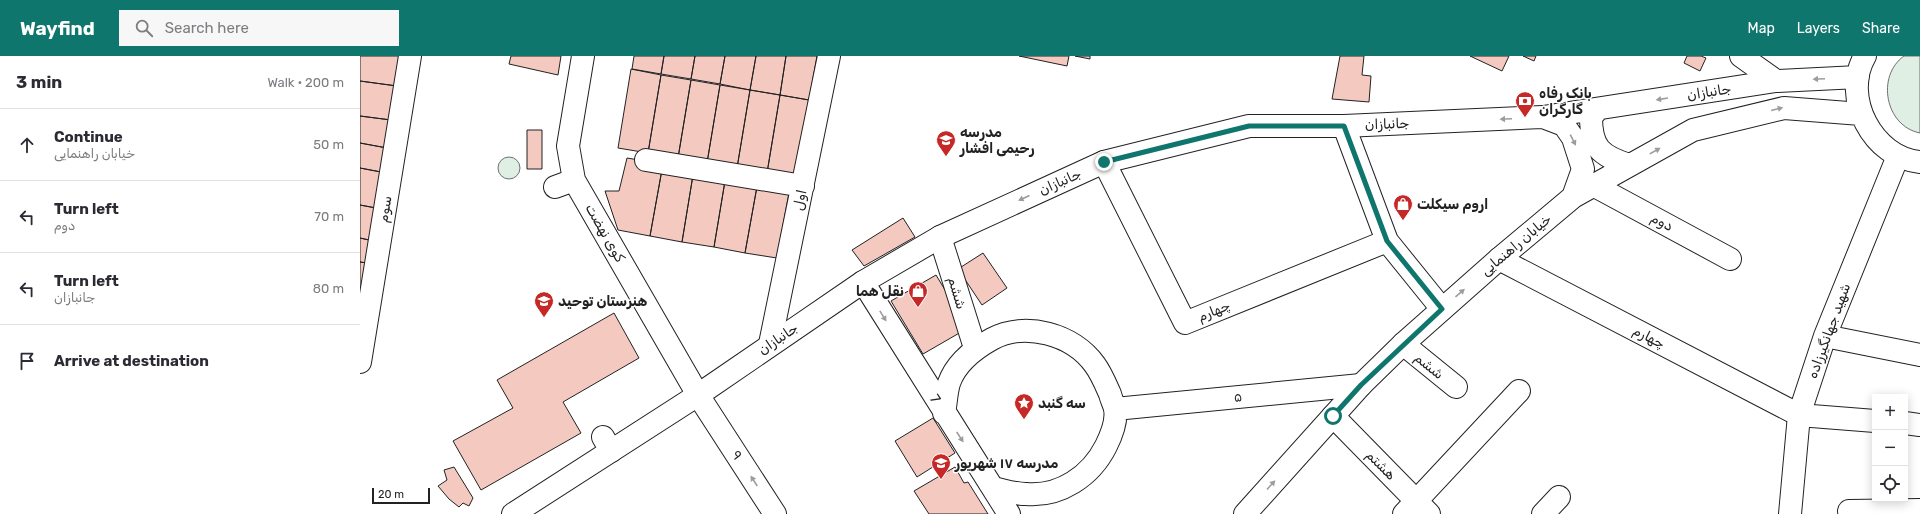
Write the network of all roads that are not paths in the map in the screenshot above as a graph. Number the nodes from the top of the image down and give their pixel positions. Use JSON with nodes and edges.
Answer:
{"nodes":[{"id":1,"x":410,"y":56,"type":"edge"},
{"id":2,"x":583,"y":56,"type":"edge"},
{"id":3,"x":829,"y":56,"type":"edge"},
{"id":4,"x":1741,"y":56,"type":"edge"},
{"id":5,"x":1861,"y":62,"type":"edge"},
{"id":6,"x":1776,"y":81,"type":"junction"},
{"id":7,"x":1598,"y":109,"type":"junction"},
{"id":8,"x":1861,"y":114,"type":"junction"},
{"id":9,"x":1543,"y":117,"type":"junction"},
{"id":10,"x":1344,"y":126,"type":"junction"},
{"id":11,"x":1898,"y":156,"type":"junction"},
{"id":12,"x":646,"y":160,"type":"dead end"},
{"id":13,"x":1104,"y":162,"type":"junction"},
{"id":14,"x":1920,"y":162,"type":"edge"},
{"id":15,"x":1629,"y":165,"type":"junction"},
{"id":16,"x":1593,"y":185,"type":"junction"},
{"id":17,"x":803,"y":186,"type":"junction"},
{"id":18,"x":1573,"y":197,"type":"junction"},
{"id":19,"x":940,"y":237,"type":"junction"},
{"id":20,"x":1387,"y":241,"type":"junction"},
{"id":21,"x":1498,"y":259,"type":"junction"},
{"id":22,"x":1730,"y":259,"type":"dead end"},
{"id":23,"x":863,"y":282,"type":"junction"},
{"id":24,"x":1442,"y":309,"type":"junction"},
{"id":25,"x":1826,"y":336,"type":"junction"},
{"id":26,"x":770,"y":344,"type":"junction"},
{"id":27,"x":1403,"y":344,"type":"junction"},
{"id":28,"x":975,"y":348,"type":"junction"},
{"id":29,"x":1920,"y":355,"type":"edge"},
{"id":30,"x":360,"y":362,"type":"edge"},
{"id":31,"x":1361,"y":385,"type":"junction"},
{"id":32,"x":1456,"y":387,"type":"dead end"},
{"id":33,"x":1519,"y":391,"type":"dead end"},
{"id":34,"x":698,"y":395,"type":"junction"},
{"id":35,"x":1115,"y":409,"type":"junction"},
{"id":36,"x":944,"y":413,"type":"junction"},
{"id":37,"x":1799,"y":415,"type":"junction"},
{"id":38,"x":1333,"y":416,"type":"junction"},
{"id":39,"x":1872,"y":421,"type":"edge"},
{"id":40,"x":1908,"y":424,"type":"edge"},
{"id":41,"x":1920,"y":425,"type":"edge"},
{"id":42,"x":993,"y":488,"type":"junction"},
{"id":43,"x":1559,"y":497,"type":"dead end"},
{"id":44,"x":1417,"y":510,"type":"edge"},
{"id":45,"x":1920,"y":510,"type":"edge"},
{"id":46,"x":1849,"y":511,"type":"dead end"},
{"id":47,"x":513,"y":514,"type":"edge"},
{"id":48,"x":775,"y":514,"type":"edge"},
{"id":49,"x":1009,"y":514,"type":"edge"},
{"id":50,"x":1246,"y":514,"type":"edge"},
{"id":51,"x":1543,"y":514,"type":"edge"},
{"id":52,"x":1790,"y":514,"type":"edge"}],
"edges":[{"from":1,"to":30,"type":"street","name":"سوم"},
{"from":2,"to":34,"type":"street","name":"کوی نهضت"},
{"from":3,"to":17,"type":"street","name":"اول"},
{"from":4,"to":6,"type":"street"},
{"from":5,"to":6,"type":"street","name":"جانبازان","one_way":true},
{"from":5,"to":8,"type":"street"},
{"from":6,"to":7,"type":"street","name":"جانبازان","one_way":true},
{"from":7,"to":9,"type":"street","name":"جانبازان"},
{"from":7,"to":15,"type":"street"},
{"from":8,"to":11,"type":"street"},
{"from":15,"to":8,"type":"street","name":"خیابان راهنمایی","one_way":true},
{"from":9,"to":10,"type":"street","name":"جانبازان","one_way":true},
{"from":9,"to":18,"type":"street","one_way":true},
{"from":10,"to":13,"type":"street","name":"جانبازان"},
{"from":10,"to":20,"type":"street"},
{"from":11,"to":14,"type":"street"},
{"from":11,"to":25,"type":"street","name":"شهید جهانگیرزاده"},
{"from":12,"to":17,"type":"street"},
{"from":13,"to":19,"type":"street","name":"جانبازان","one_way":true},
{"from":13,"to":20,"type":"street","name":"چهارم"},
{"from":15,"to":16,"type":"street","name":"خیابان راهنمایی"},
{"from":16,"to":18,"type":"street","name":"خیابان راهنمایی"},
{"from":16,"to":22,"type":"street","name":"دوم"},
{"from":17,"to":26,"type":"street","name":"اول"},
{"from":18,"to":21,"type":"street","name":"خیابان راهنمایی"},
{"from":19,"to":23,"type":"street","name":"جانبازان"},
{"from":19,"to":28,"type":"street","name":"ششم"},
{"from":20,"to":24,"type":"street"},
{"from":24,"to":21,"type":"street","name":"خیابان راهنمایی","one_way":true},
{"from":21,"to":37,"type":"street","name":"چهارم"},
{"from":23,"to":26,"type":"street","name":"جانبازان"},
{"from":23,"to":36,"type":"street","name":"7","one_way":true},
{"from":24,"to":27,"type":"street","name":"خیابان راهنمایی"},
{"from":25,"to":29,"type":"street"},
{"from":25,"to":37,"type":"street","name":"شهید جهانگیرزاده"},
{"from":26,"to":34,"type":"street","name":"جانبازان"},
{"from":27,"to":31,"type":"street","name":"خیابان راهنمایی"},
{"from":27,"to":32,"type":"street","name":"ششم"},
{"from":28,"to":35,"type":"street"},
{"from":28,"to":36,"type":"street"},
{"from":31,"to":35,"type":"street","name":"۵"},
{"from":31,"to":38,"type":"street","name":"خیابان راهنمایی"},
{"from":33,"to":44,"type":"street"},
{"from":34,"to":47,"type":"street","name":"جانبازان"},
{"from":48,"to":34,"type":"street","name":"۹","one_way":true},
{"from":35,"to":42,"type":"street"},
{"from":36,"to":42,"type":"street","name":"7","one_way":true},
{"from":37,"to":39,"type":"street"},
{"from":37,"to":52,"type":"street","name":"شهید جهانگیرزاده"},
{"from":38,"to":44,"type":"street","name":"هشتم"},
{"from":50,"to":38,"type":"street","name":"خیابان راهنمایی","one_way":true},
{"from":40,"to":41,"type":"street"},
{"from":42,"to":49,"type":"street","name":"7"},
{"from":43,"to":51,"type":"street"},
{"from":45,"to":46,"type":"street"}]}
